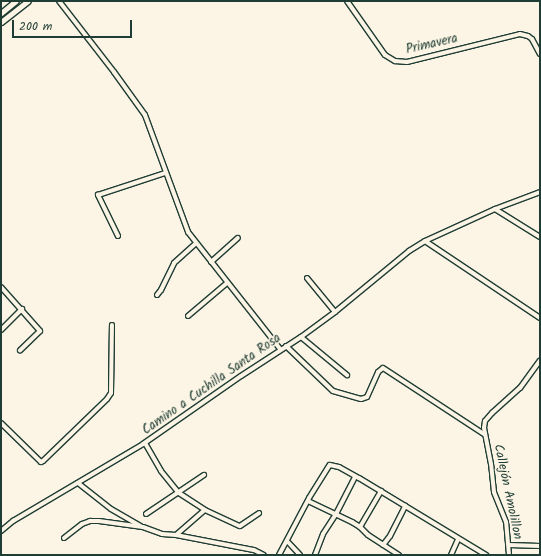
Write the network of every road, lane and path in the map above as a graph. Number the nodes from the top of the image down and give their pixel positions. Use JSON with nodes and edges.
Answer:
{"nodes":[{"id":1,"x":16,"y":1,"type":"edge"},
{"id":2,"x":28,"y":1,"type":"edge"},
{"id":3,"x":59,"y":1,"type":"edge"},
{"id":4,"x":347,"y":1,"type":"edge"},
{"id":5,"x":1,"y":13,"type":"edge"},
{"id":6,"x":1,"y":22,"type":"edge"},
{"id":7,"x":540,"y":54,"type":"edge"},
{"id":8,"x":165,"y":173,"type":"junction"},
{"id":9,"x":540,"y":192,"type":"edge"},
{"id":10,"x":495,"y":209,"type":"junction"},
{"id":11,"x":118,"y":236,"type":"dead end"},
{"id":12,"x":540,"y":237,"type":"edge"},
{"id":13,"x":238,"y":238,"type":"dead end"},
{"id":14,"x":425,"y":241,"type":"junction"},
{"id":15,"x":195,"y":244,"type":"junction"},
{"id":16,"x":210,"y":262,"type":"junction"},
{"id":17,"x":307,"y":278,"type":"dead end"},
{"id":18,"x":227,"y":283,"type":"junction"},
{"id":19,"x":1,"y":287,"type":"edge"},
{"id":20,"x":157,"y":295,"type":"dead end"},
{"id":21,"x":22,"y":309,"type":"junction"},
{"id":22,"x":335,"y":312,"type":"junction"},
{"id":23,"x":188,"y":316,"type":"dead end"},
{"id":24,"x":540,"y":318,"type":"edge"},
{"id":25,"x":112,"y":325,"type":"dead end"},
{"id":26,"x":1,"y":330,"type":"edge"},
{"id":27,"x":301,"y":337,"type":"junction"},
{"id":28,"x":286,"y":346,"type":"junction"},
{"id":29,"x":280,"y":349,"type":"junction"},
{"id":30,"x":20,"y":350,"type":"dead end"},
{"id":31,"x":540,"y":360,"type":"edge"},
{"id":32,"x":347,"y":375,"type":"dead end"},
{"id":33,"x":1,"y":423,"type":"edge"},
{"id":34,"x":484,"y":434,"type":"junction"},
{"id":35,"x":145,"y":443,"type":"junction"},
{"id":36,"x":204,"y":475,"type":"dead end"},
{"id":37,"x":355,"y":477,"type":"junction"},
{"id":38,"x":78,"y":483,"type":"junction"},
{"id":39,"x":381,"y":491,"type":"junction"},
{"id":40,"x":179,"y":493,"type":"junction"},
{"id":41,"x":308,"y":501,"type":"junction"},
{"id":42,"x":405,"y":506,"type":"junction"},
{"id":43,"x":205,"y":510,"type":"junction"},
{"id":44,"x":259,"y":513,"type":"dead end"},
{"id":45,"x":146,"y":514,"type":"dead end"},
{"id":46,"x":336,"y":514,"type":"junction"},
{"id":47,"x":143,"y":527,"type":"junction"},
{"id":48,"x":360,"y":527,"type":"junction"},
{"id":49,"x":1,"y":531,"type":"edge"},
{"id":50,"x":176,"y":535,"type":"junction"},
{"id":51,"x":64,"y":538,"type":"dead end"},
{"id":52,"x":458,"y":539,"type":"junction"},
{"id":53,"x":287,"y":541,"type":"junction"},
{"id":54,"x":383,"y":545,"type":"junction"},
{"id":55,"x":509,"y":545,"type":"junction"},
{"id":56,"x":540,"y":546,"type":"edge"},
{"id":57,"x":264,"y":555,"type":"edge"},
{"id":58,"x":279,"y":555,"type":"edge"},
{"id":59,"x":300,"y":555,"type":"edge"},
{"id":60,"x":315,"y":555,"type":"edge"},
{"id":61,"x":399,"y":555,"type":"edge"},
{"id":62,"x":451,"y":555,"type":"edge"},
{"id":63,"x":486,"y":555,"type":"edge"},
{"id":64,"x":509,"y":555,"type":"edge"}],
"edges":[{"from":1,"to":5,"type":"main road"},
{"from":2,"to":6,"type":"main road"},
{"from":3,"to":8,"type":"street"},
{"from":4,"to":7,"type":"street","name":"Primavera"},
{"from":8,"to":11,"type":"street"},
{"from":8,"to":15,"type":"street"},
{"from":9,"to":10,"type":"street","name":"Camino a Cuchilla Santa Rosa"},
{"from":10,"to":12,"type":"street"},
{"from":10,"to":14,"type":"street","name":"Camino a Cuchilla Santa Rosa"},
{"from":13,"to":16,"type":"street"},
{"from":14,"to":22,"type":"street","name":"Camino a Cuchilla Santa Rosa"},
{"from":14,"to":24,"type":"street"},
{"from":15,"to":16,"type":"street"},
{"from":15,"to":20,"type":"street"},
{"from":16,"to":18,"type":"street"},
{"from":17,"to":22,"type":"street"},
{"from":18,"to":23,"type":"street"},
{"from":18,"to":29,"type":"street"},
{"from":19,"to":21,"type":"street"},
{"from":21,"to":26,"type":"street"},
{"from":21,"to":30,"type":"street"},
{"from":22,"to":27,"type":"street","name":"Camino a Cuchilla Santa Rosa"},
{"from":25,"to":33,"type":"street"},
{"from":27,"to":28,"type":"street","name":"Camino a Cuchilla Santa Rosa"},
{"from":27,"to":32,"type":"street"},
{"from":28,"to":29,"type":"street","name":"Camino a Cuchilla Santa Rosa"},
{"from":28,"to":34,"type":"street"},
{"from":29,"to":35,"type":"street","name":"Camino a Cuchilla Santa Rosa"},
{"from":31,"to":34,"type":"street","name":"Callejón Amolillon"},
{"from":34,"to":55,"type":"street","name":"Callejón Amolillon"},
{"from":35,"to":38,"type":"street","name":"Camino a Cuchilla Santa Rosa"},
{"from":35,"to":40,"type":"street"},
{"from":36,"to":40,"type":"street"},
{"from":37,"to":39,"type":"street"},
{"from":37,"to":41,"type":"street"},
{"from":37,"to":46,"type":"street"},
{"from":38,"to":47,"type":"street"},
{"from":38,"to":49,"type":"street","name":"Camino a Cuchilla Santa Rosa"},
{"from":39,"to":42,"type":"street"},
{"from":39,"to":48,"type":"street"},
{"from":40,"to":43,"type":"street"},
{"from":40,"to":45,"type":"street"},
{"from":41,"to":46,"type":"street"},
{"from":41,"to":53,"type":"street"},
{"from":42,"to":52,"type":"street"},
{"from":42,"to":54,"type":"street"},
{"from":43,"to":44,"type":"street"},
{"from":43,"to":50,"type":"street"},
{"from":46,"to":48,"type":"street"},
{"from":46,"to":60,"type":"street"},
{"from":47,"to":50,"type":"street"},
{"from":47,"to":51,"type":"street"},
{"from":48,"to":54,"type":"street"},
{"from":50,"to":57,"type":"street"},
{"from":52,"to":62,"type":"street"},
{"from":52,"to":63,"type":"street"},
{"from":53,"to":58,"type":"street"},
{"from":53,"to":59,"type":"street"},
{"from":54,"to":61,"type":"street"},
{"from":55,"to":56,"type":"street"},
{"from":55,"to":64,"type":"street","name":"Callejón Amolillon"}]}
